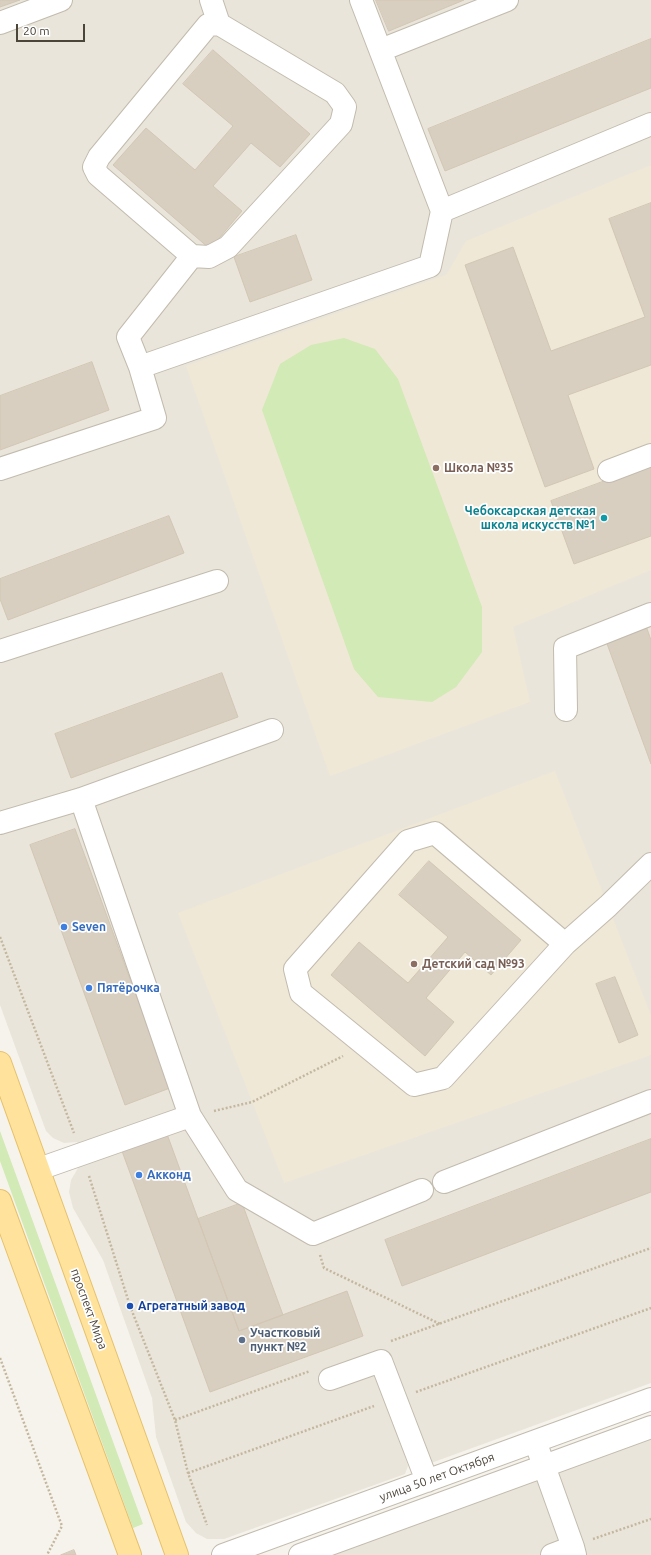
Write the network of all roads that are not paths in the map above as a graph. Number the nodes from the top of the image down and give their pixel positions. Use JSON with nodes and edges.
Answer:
{"nodes":[{"id":1,"x":61,"y":0,"type":"edge"},
{"id":2,"x":211,"y":0,"type":"edge"},
{"id":3,"x":361,"y":0,"type":"edge"},
{"id":4,"x":507,"y":0,"type":"edge"},
{"id":5,"x":0,"y":23,"type":"edge"},
{"id":6,"x":219,"y":24,"type":"junction"},
{"id":7,"x":381,"y":50,"type":"junction"},
{"id":8,"x":651,"y":124,"type":"edge"},
{"id":9,"x":442,"y":210,"type":"junction"},
{"id":10,"x":192,"y":256,"type":"junction"},
{"id":11,"x":140,"y":367,"type":"junction"},
{"id":12,"x":651,"y":455,"type":"edge"},
{"id":13,"x":0,"y":469,"type":"edge"},
{"id":14,"x":609,"y":471,"type":"dead end"},
{"id":15,"x":217,"y":581,"type":"dead end"},
{"id":16,"x":651,"y":614,"type":"edge"},
{"id":17,"x":0,"y":650,"type":"edge"},
{"id":18,"x":566,"y":710,"type":"dead end"},
{"id":19,"x":272,"y":730,"type":"dead end"},
{"id":20,"x":80,"y":799,"type":"junction"},
{"id":21,"x":0,"y":823,"type":"edge"},
{"id":22,"x":651,"y":864,"type":"edge"},
{"id":23,"x":565,"y":944,"type":"junction"},
{"id":24,"x":0,"y":1063,"type":"edge"},
{"id":25,"x":651,"y":1101,"type":"edge"},
{"id":26,"x":190,"y":1116,"type":"junction"},
{"id":27,"x":39,"y":1169,"type":"junction"},
{"id":28,"x":444,"y":1182,"type":"dead end"},
{"id":29,"x":422,"y":1190,"type":"dead end"},
{"id":30,"x":0,"y":1201,"type":"edge"},
{"id":31,"x":322,"y":1374,"type":"road end"},
{"id":32,"x":651,"y":1400,"type":"edge"},
{"id":33,"x":651,"y":1427,"type":"edge"},
{"id":34,"x":536,"y":1442,"type":"junction"},
{"id":35,"x":544,"y":1466,"type":"junction"},
{"id":36,"x":427,"y":1481,"type":"junction"},
{"id":37,"x":574,"y":1551,"type":"edge"},
{"id":38,"x":130,"y":1555,"type":"edge"},
{"id":39,"x":177,"y":1555,"type":"edge"},
{"id":40,"x":223,"y":1555,"type":"edge"},
{"id":41,"x":300,"y":1555,"type":"edge"},
{"id":42,"x":552,"y":1555,"type":"edge"}],
"edges":[{"from":1,"to":5,"type":"street"},
{"from":2,"to":6,"type":"street"},
{"from":3,"to":7,"type":"street"},
{"from":4,"to":7,"type":"street"},
{"from":6,"to":10,"type":"street"},
{"from":6,"to":10,"type":"street"},
{"from":7,"to":9,"type":"street"},
{"from":8,"to":9,"type":"street"},
{"from":9,"to":11,"type":"street"},
{"from":10,"to":11,"type":"street"},
{"from":11,"to":13,"type":"street"},
{"from":12,"to":14,"type":"street"},
{"from":15,"to":17,"type":"street"},
{"from":16,"to":18,"type":"street"},
{"from":19,"to":20,"type":"street"},
{"from":20,"to":21,"type":"street"},
{"from":20,"to":26,"type":"street"},
{"from":22,"to":23,"type":"street"},
{"from":23,"to":23,"type":"street"},
{"from":24,"to":27,"type":"main road","name":"проспект Мира"},
{"from":25,"to":28,"type":"street"},
{"from":26,"to":27,"type":"street"},
{"from":26,"to":29,"type":"street"},
{"from":27,"to":39,"type":"main road","name":"проспект Мира"},
{"from":30,"to":38,"type":"main road"},
{"from":31,"to":36,"type":"street"},
{"from":32,"to":34,"type":"street","name":"улица 50 лет Октября"},
{"from":33,"to":35,"type":"street"},
{"from":34,"to":35,"type":"street"},
{"from":34,"to":36,"type":"street","name":"улица 50 лет Октября"},
{"from":35,"to":37,"type":"street"},
{"from":35,"to":41,"type":"street"},
{"from":36,"to":40,"type":"street","name":"улица 50 лет Октября"},
{"from":37,"to":42,"type":"street"}]}
